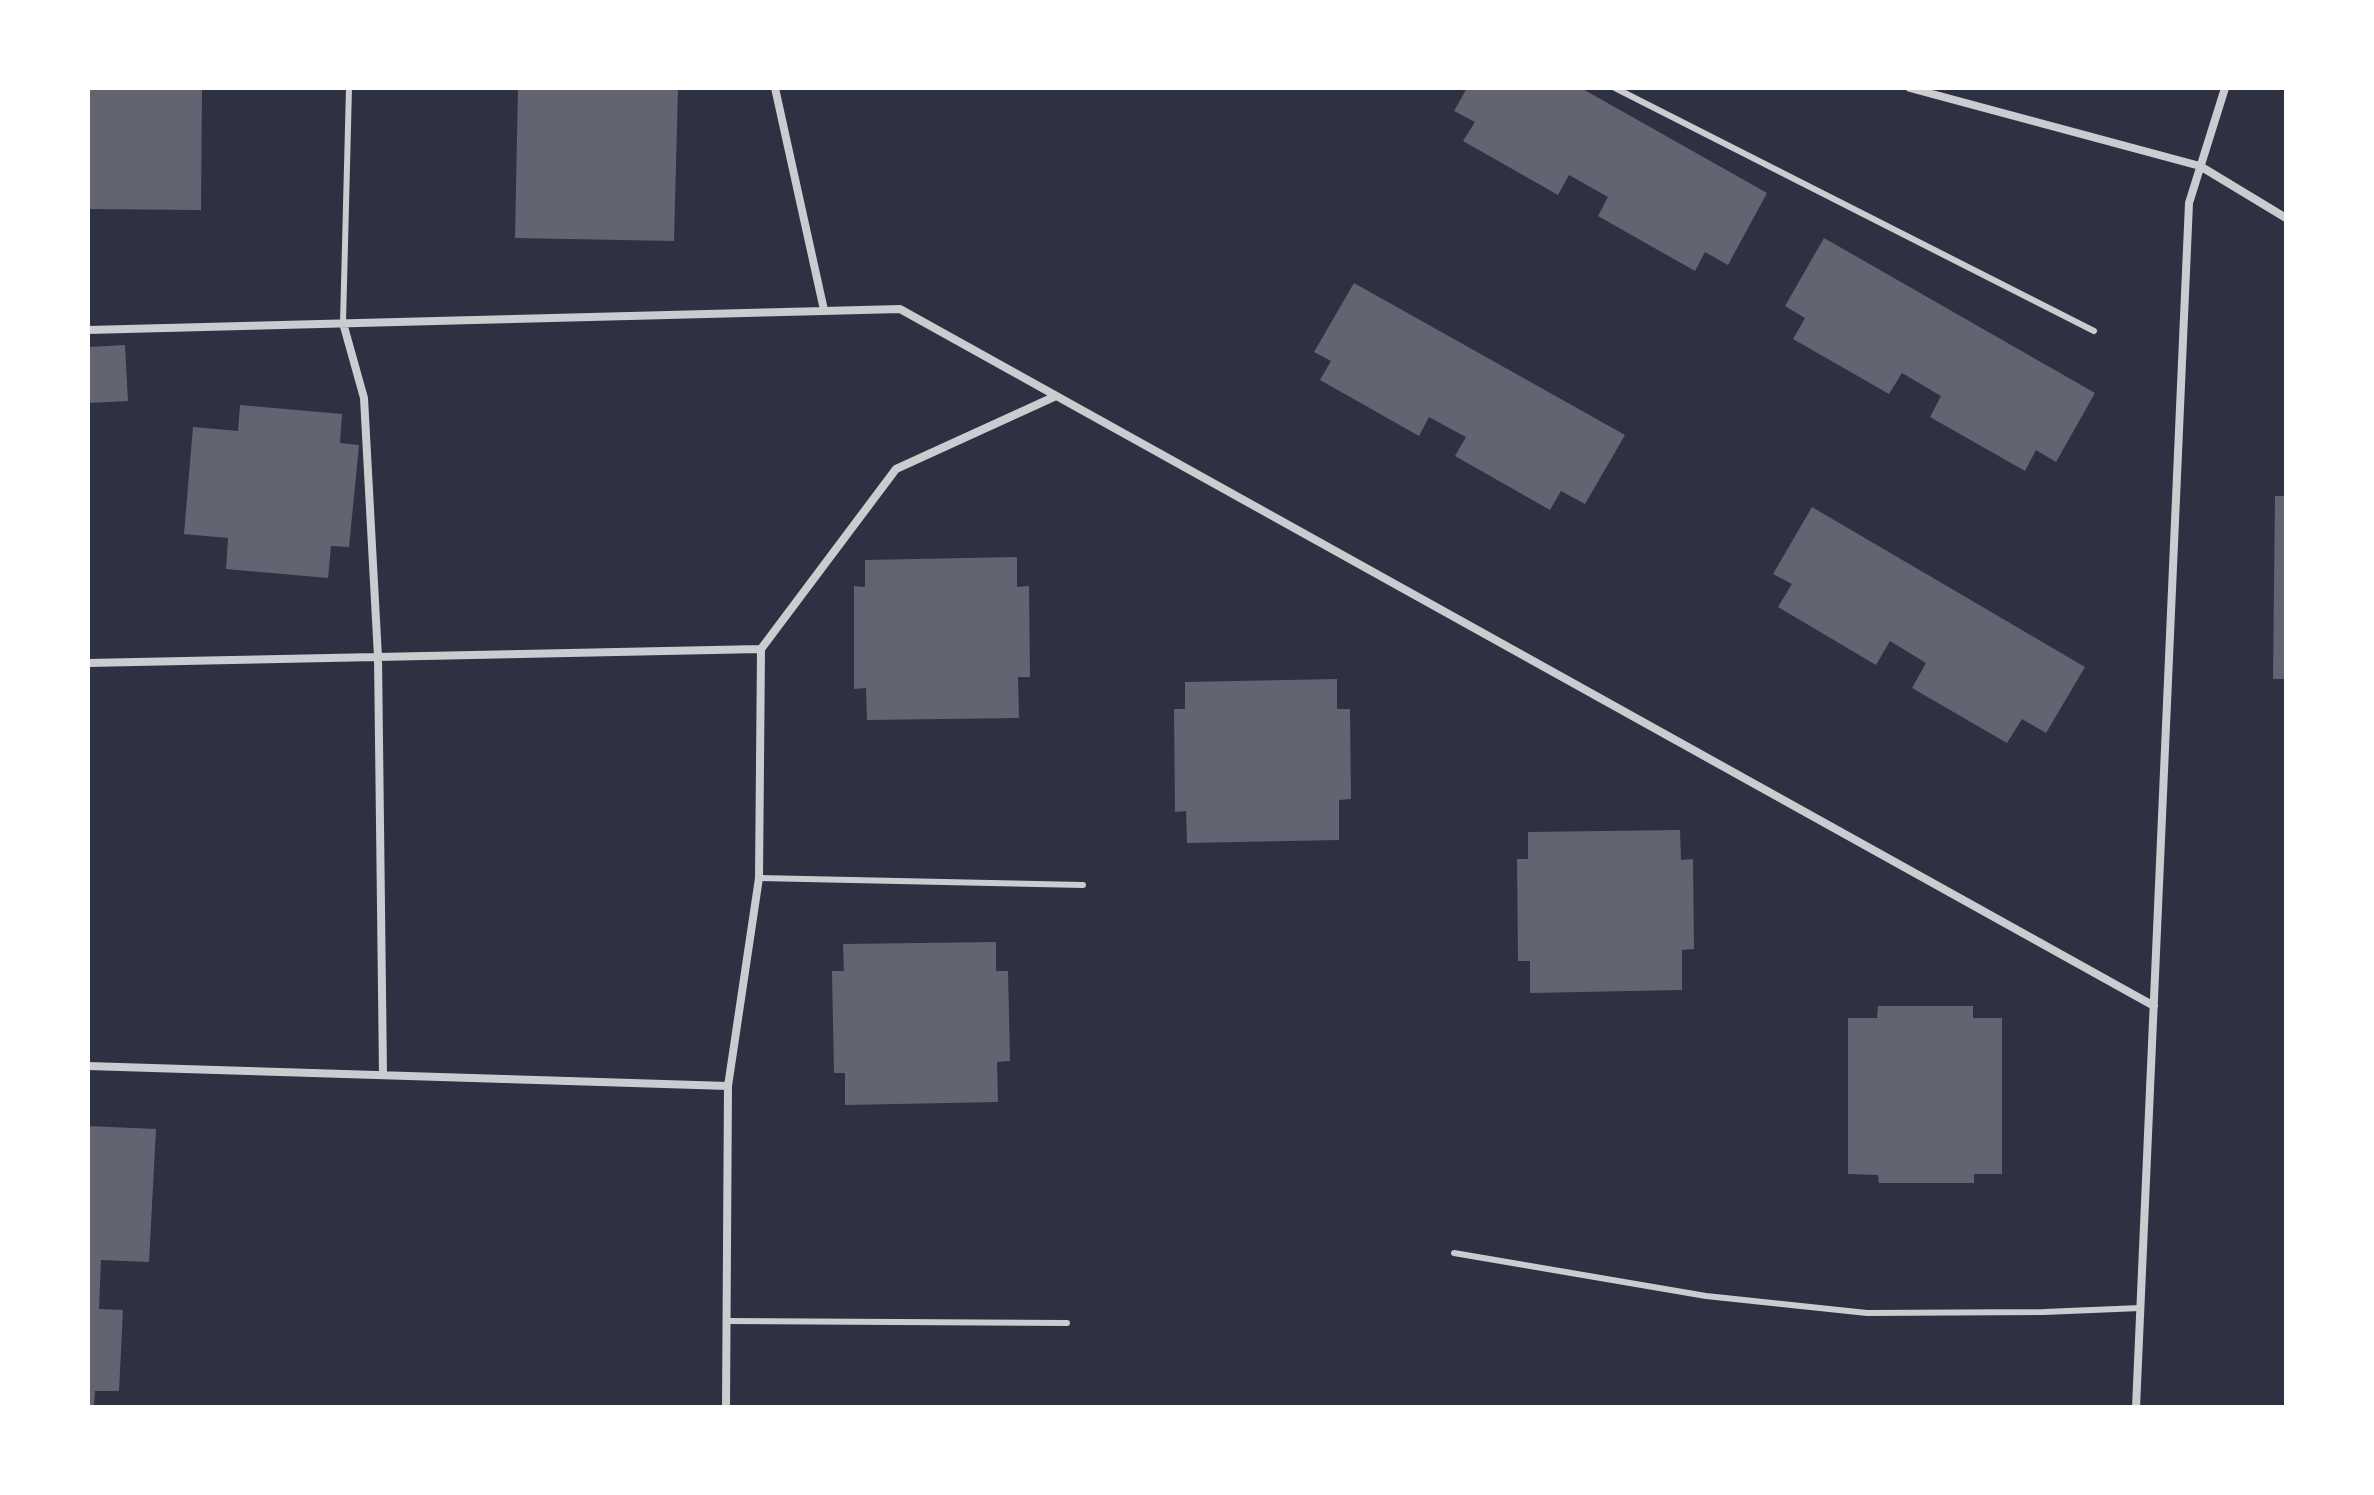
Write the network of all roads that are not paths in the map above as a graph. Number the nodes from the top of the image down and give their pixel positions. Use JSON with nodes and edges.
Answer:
{"nodes":[{"id":1,"x":349,"y":88,"type":"edge"},
{"id":2,"x":775,"y":88,"type":"edge"},
{"id":3,"x":1615,"y":88,"type":"edge"},
{"id":4,"x":1910,"y":88,"type":"edge"},
{"id":5,"x":2225,"y":88,"type":"edge"},
{"id":6,"x":2200,"y":166,"type":"junction"},
{"id":7,"x":2286,"y":218,"type":"edge"},
{"id":8,"x":824,"y":310,"type":"junction"},
{"id":9,"x":343,"y":323,"type":"junction"},
{"id":10,"x":88,"y":330,"type":"edge"},
{"id":11,"x":2094,"y":331,"type":"dead end"},
{"id":12,"x":1056,"y":396,"type":"junction"},
{"id":13,"x":761,"y":649,"type":"junction"},
{"id":14,"x":378,"y":657,"type":"junction"},
{"id":15,"x":88,"y":663,"type":"edge"},
{"id":16,"x":759,"y":878,"type":"junction"},
{"id":17,"x":1083,"y":885,"type":"dead end"},
{"id":18,"x":2154,"y":1006,"type":"junction"},
{"id":19,"x":88,"y":1066,"type":"edge"},
{"id":20,"x":383,"y":1074,"type":"junction"},
{"id":21,"x":728,"y":1086,"type":"junction"},
{"id":22,"x":1454,"y":1253,"type":"dead end"},
{"id":23,"x":2140,"y":1308,"type":"junction"},
{"id":24,"x":727,"y":1321,"type":"junction"},
{"id":25,"x":1067,"y":1323,"type":"dead end"},
{"id":26,"x":726,"y":1407,"type":"edge"},
{"id":27,"x":2136,"y":1407,"type":"edge"}],
"edges":[{"from":1,"to":9,"type":"lane"},
{"from":2,"to":8,"type":"street"},
{"from":3,"to":11,"type":"lane"},
{"from":4,"to":6,"type":"street"},
{"from":5,"to":6,"type":"street"},
{"from":6,"to":7,"type":"street"},
{"from":6,"to":18,"type":"street"},
{"from":8,"to":9,"type":"street"},
{"from":8,"to":12,"type":"street"},
{"from":9,"to":10,"type":"street"},
{"from":9,"to":14,"type":"street"},
{"from":12,"to":13,"type":"street"},
{"from":12,"to":18,"type":"street"},
{"from":13,"to":14,"type":"street"},
{"from":13,"to":16,"type":"street"},
{"from":14,"to":15,"type":"street"},
{"from":14,"to":20,"type":"street"},
{"from":16,"to":17,"type":"lane"},
{"from":16,"to":21,"type":"street"},
{"from":18,"to":23,"type":"street"},
{"from":19,"to":20,"type":"street"},
{"from":20,"to":21,"type":"street"},
{"from":21,"to":24,"type":"street"},
{"from":22,"to":23,"type":"lane"},
{"from":23,"to":27,"type":"street"},
{"from":24,"to":25,"type":"lane"},
{"from":24,"to":26,"type":"street"}]}
